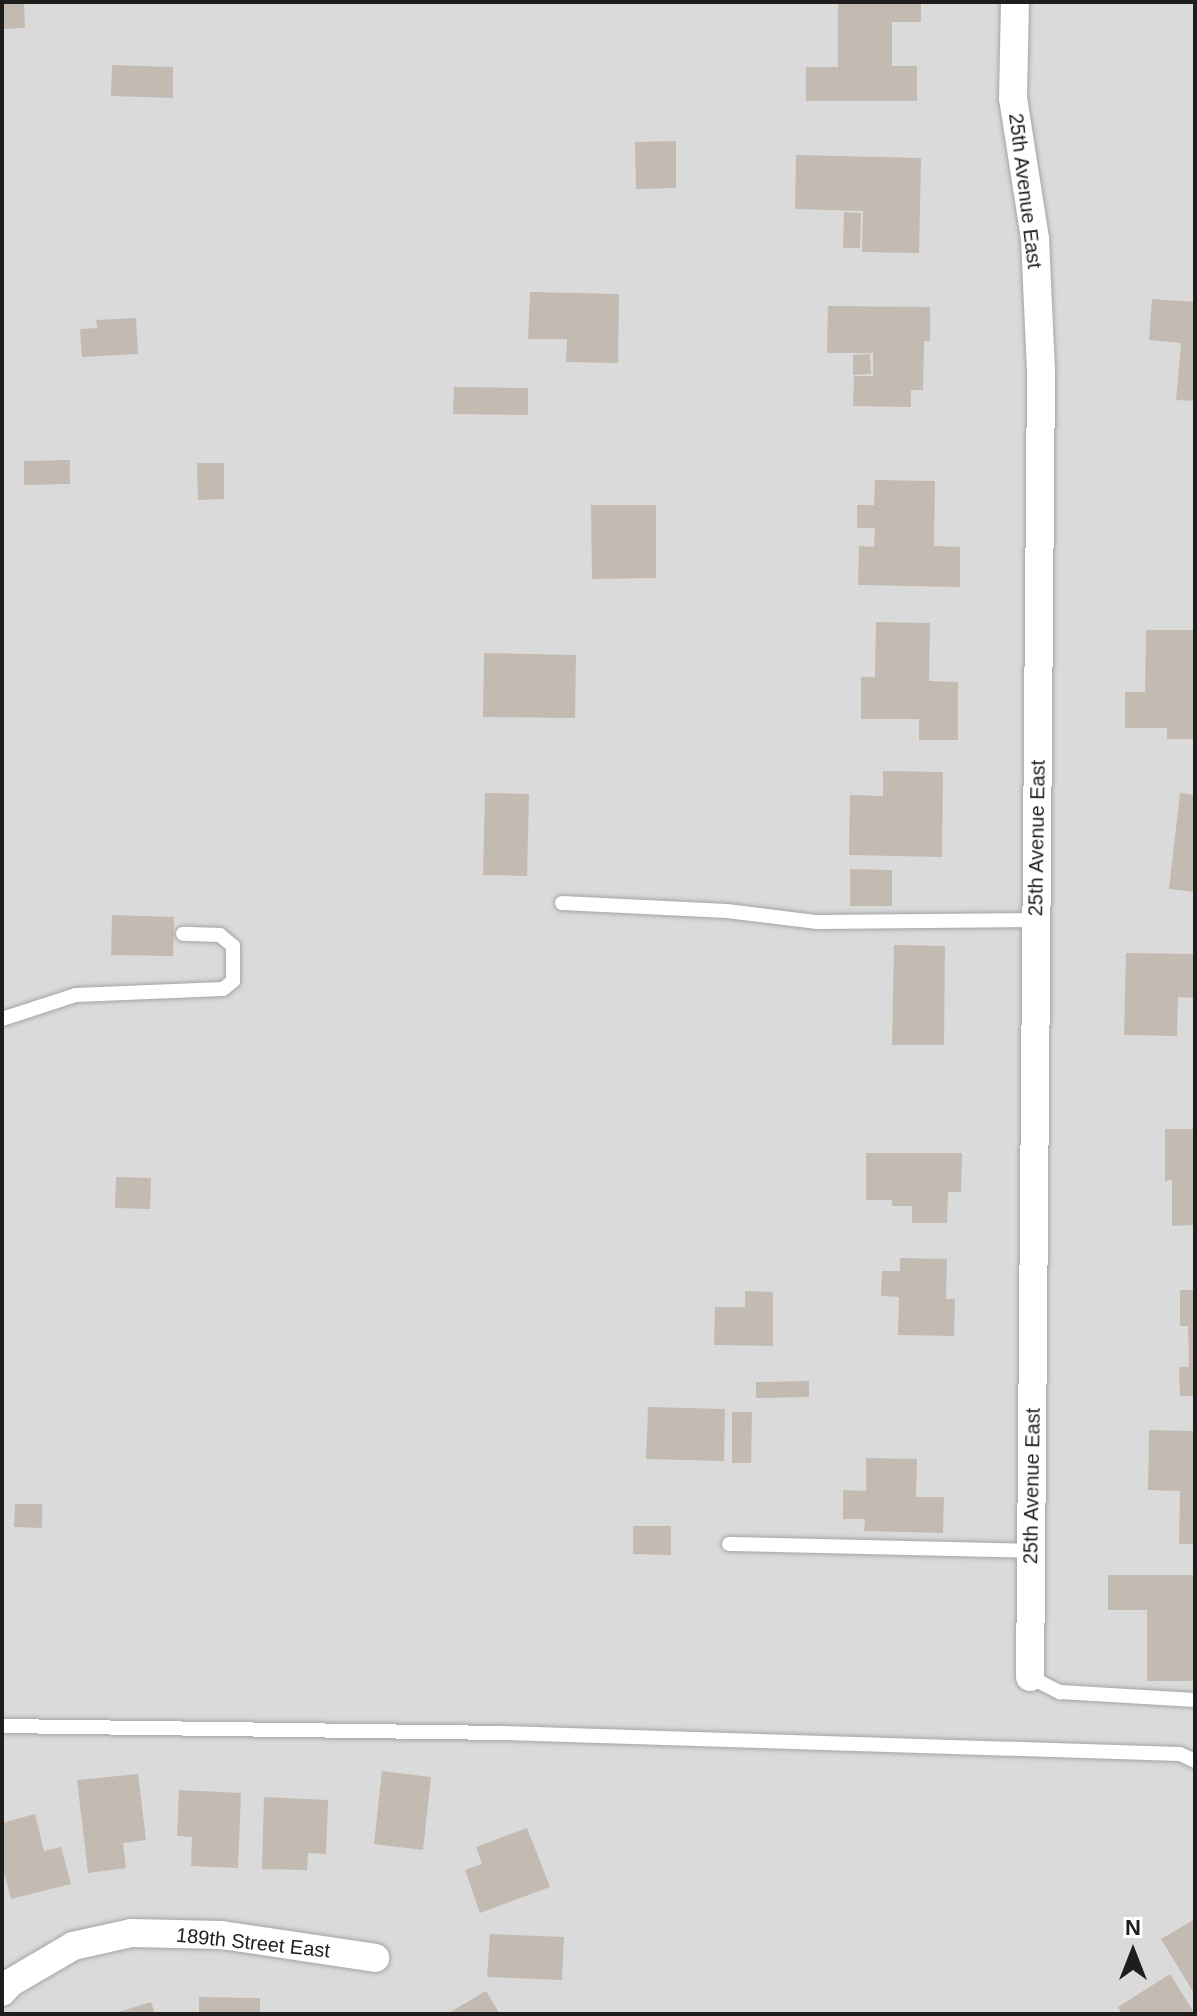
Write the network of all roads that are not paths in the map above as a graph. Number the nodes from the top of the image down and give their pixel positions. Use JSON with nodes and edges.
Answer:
{"nodes":[{"id":1,"x":1015,"y":2,"type":"edge"},
{"id":2,"x":562,"y":903,"type":"dead end"},
{"id":3,"x":1036,"y":920,"type":"junction"},
{"id":4,"x":183,"y":934,"type":"dead end"},
{"id":5,"x":2,"y":1019,"type":"edge"},
{"id":6,"x":729,"y":1544,"type":"dead end"},
{"id":7,"x":1032,"y":1551,"type":"junction"},
{"id":8,"x":1030,"y":1677,"type":"joint"},
{"id":9,"x":1195,"y":1700,"type":"edge"},
{"id":10,"x":2,"y":1726,"type":"edge"},
{"id":11,"x":1195,"y":1761,"type":"edge"},
{"id":12,"x":375,"y":1958,"type":"dead end"},
{"id":13,"x":2,"y":1992,"type":"edge"}],
"edges":[{"from":1,"to":3,"type":"street","name":"25th Avenue East"},
{"from":2,"to":3,"type":"lane"},
{"from":3,"to":7,"type":"street","name":"25th Avenue East"},
{"from":4,"to":5,"type":"lane"},
{"from":6,"to":7,"type":"lane"},
{"from":7,"to":8,"type":"street","name":"25th Avenue East"},
{"from":8,"to":9,"type":"lane"},
{"from":10,"to":11,"type":"lane"},
{"from":12,"to":13,"type":"street","name":"189th Street East"}]}
